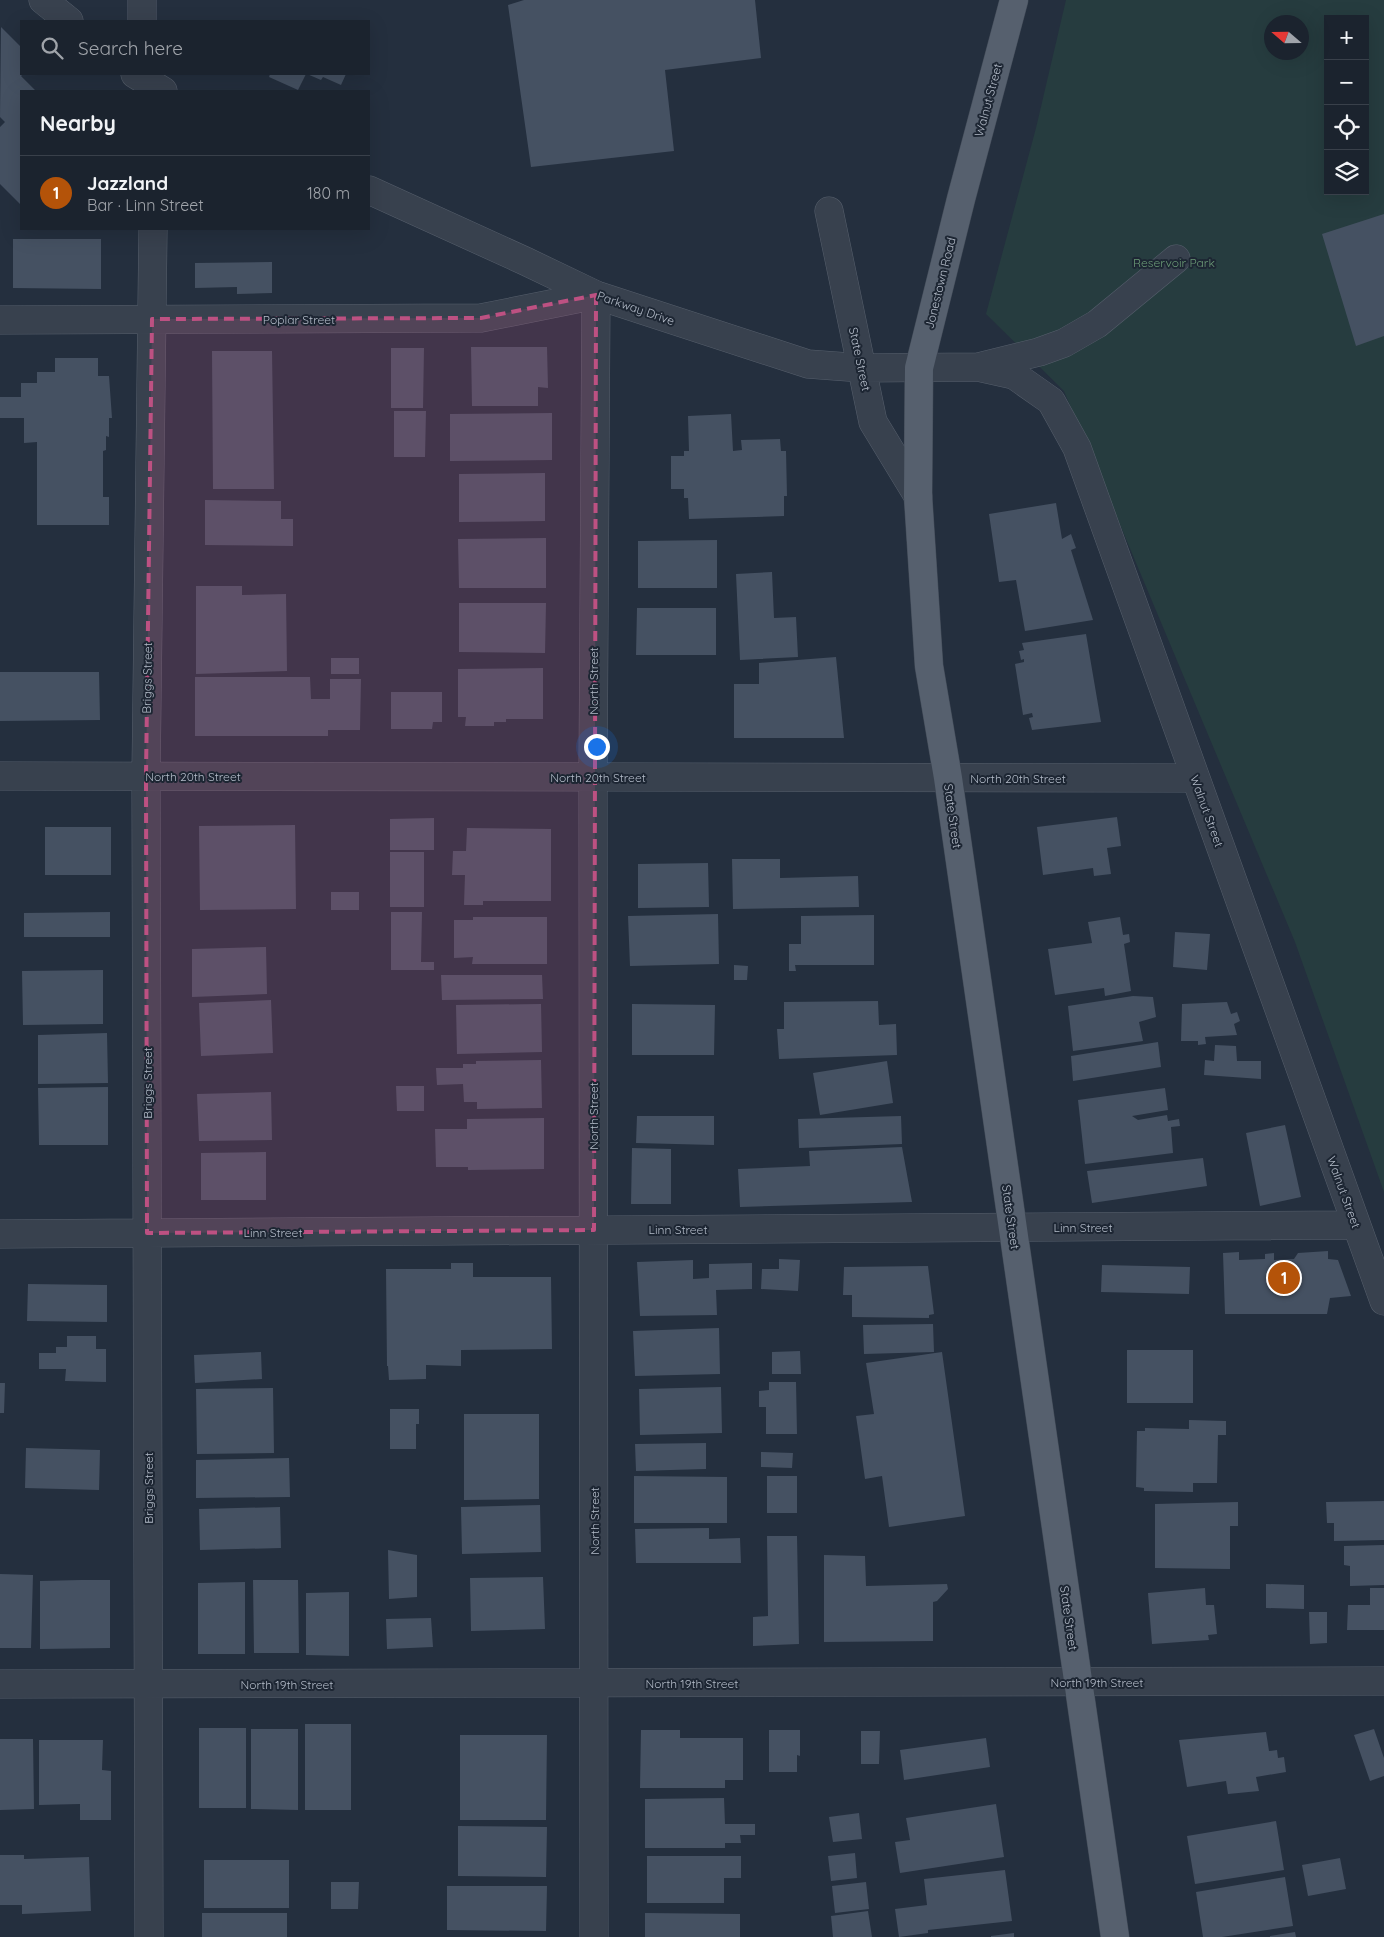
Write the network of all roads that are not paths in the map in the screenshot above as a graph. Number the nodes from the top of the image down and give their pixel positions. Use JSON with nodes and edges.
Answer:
{"nodes":[{"id":1,"x":43,"y":0,"type":"edge"},
{"id":2,"x":142,"y":0,"type":"edge"},
{"id":3,"x":1014,"y":0,"type":"edge"},
{"id":4,"x":69,"y":20,"type":"edge"},
{"id":5,"x":142,"y":20,"type":"edge"},
{"id":6,"x":370,"y":190,"type":"edge"},
{"id":7,"x":961,"y":199,"type":"joint"},
{"id":8,"x":829,"y":211,"type":"dead end"},
{"id":9,"x":153,"y":230,"type":"edge"},
{"id":10,"x":1176,"y":259,"type":"dead end"},
{"id":11,"x":596,"y":295,"type":"junction"},
{"id":12,"x":152,"y":319,"type":"junction"},
{"id":13,"x":0,"y":320,"type":"edge"},
{"id":14,"x":978,"y":367,"type":"junction"},
{"id":15,"x":862,"y":368,"type":"junction"},
{"id":16,"x":919,"y":368,"type":"junction"},
{"id":17,"x":918,"y":496,"type":"junction"},
{"id":18,"x":0,"y":776,"type":"edge"},
{"id":19,"x":146,"y":776,"type":"junction"},
{"id":20,"x":593,"y":777,"type":"junction"},
{"id":21,"x":948,"y":778,"type":"junction"},
{"id":22,"x":1195,"y":778,"type":"junction"},
{"id":23,"x":1356,"y":1225,"type":"junction"},
{"id":24,"x":1013,"y":1227,"type":"junction"},
{"id":25,"x":594,"y":1230,"type":"junction"},
{"id":26,"x":147,"y":1233,"type":"junction"},
{"id":27,"x":0,"y":1234,"type":"edge"},
{"id":28,"x":1384,"y":1301,"type":"edge"},
{"id":29,"x":1384,"y":1681,"type":"edge"},
{"id":30,"x":1078,"y":1682,"type":"junction"},
{"id":31,"x":594,"y":1683,"type":"junction"},
{"id":32,"x":0,"y":1684,"type":"edge"},
{"id":33,"x":148,"y":1684,"type":"junction"},
{"id":34,"x":149,"y":1937,"type":"edge"},
{"id":35,"x":594,"y":1937,"type":"edge"},
{"id":36,"x":1115,"y":1937,"type":"edge"}],
"edges":[{"from":1,"to":4,"type":"street"},
{"from":2,"to":5,"type":"street"},
{"from":3,"to":7,"type":"main road","name":"Walnut Street"},
{"from":6,"to":11,"type":"street","name":"Parkway Drive"},
{"from":7,"to":16,"type":"main road","name":"Jonestown Road"},
{"from":8,"to":15,"type":"street","name":"State Street"},
{"from":9,"to":12,"type":"street","name":"Briggs Street"},
{"from":10,"to":14,"type":"street"},
{"from":11,"to":12,"type":"street","name":"Poplar Street"},
{"from":11,"to":15,"type":"street","name":"Parkway Drive"},
{"from":11,"to":20,"type":"street","name":"North Street"},
{"from":12,"to":13,"type":"street","name":"Poplar Street"},
{"from":12,"to":19,"type":"street","name":"Briggs Street"},
{"from":14,"to":16,"type":"street","name":"Parkway Drive"},
{"from":14,"to":22,"type":"street","name":"Walnut Street"},
{"from":15,"to":16,"type":"street","name":"Parkway Drive"},
{"from":15,"to":17,"type":"street","name":"State Street"},
{"from":16,"to":17,"type":"main road","name":"State Street"},
{"from":17,"to":21,"type":"main road","name":"State Street"},
{"from":18,"to":19,"type":"street","name":"North 20th Street"},
{"from":19,"to":20,"type":"street","name":"North 20th Street"},
{"from":19,"to":26,"type":"street","name":"Briggs Street"},
{"from":20,"to":21,"type":"street","name":"North 20th Street"},
{"from":20,"to":25,"type":"street","name":"North Street"},
{"from":21,"to":22,"type":"street","name":"North 20th Street"},
{"from":21,"to":24,"type":"main road","name":"State Street"},
{"from":22,"to":23,"type":"street","name":"Walnut Street"},
{"from":23,"to":24,"type":"street","name":"Linn Street"},
{"from":23,"to":28,"type":"street","name":"Walnut Street"},
{"from":24,"to":25,"type":"street","name":"Linn Street"},
{"from":24,"to":30,"type":"main road","name":"State Street"},
{"from":25,"to":26,"type":"street","name":"Linn Street"},
{"from":25,"to":31,"type":"street","name":"North Street"},
{"from":26,"to":27,"type":"street","name":"Linn Street"},
{"from":26,"to":33,"type":"street","name":"Briggs Street"},
{"from":29,"to":30,"type":"street","name":"North 19th Street"},
{"from":30,"to":31,"type":"street","name":"North 19th Street"},
{"from":30,"to":36,"type":"main road","name":"State Street"},
{"from":31,"to":33,"type":"street","name":"North 19th Street"},
{"from":31,"to":35,"type":"street","name":"North Street"},
{"from":32,"to":33,"type":"street","name":"North 19th Street"},
{"from":33,"to":34,"type":"street","name":"Briggs Street"}]}
